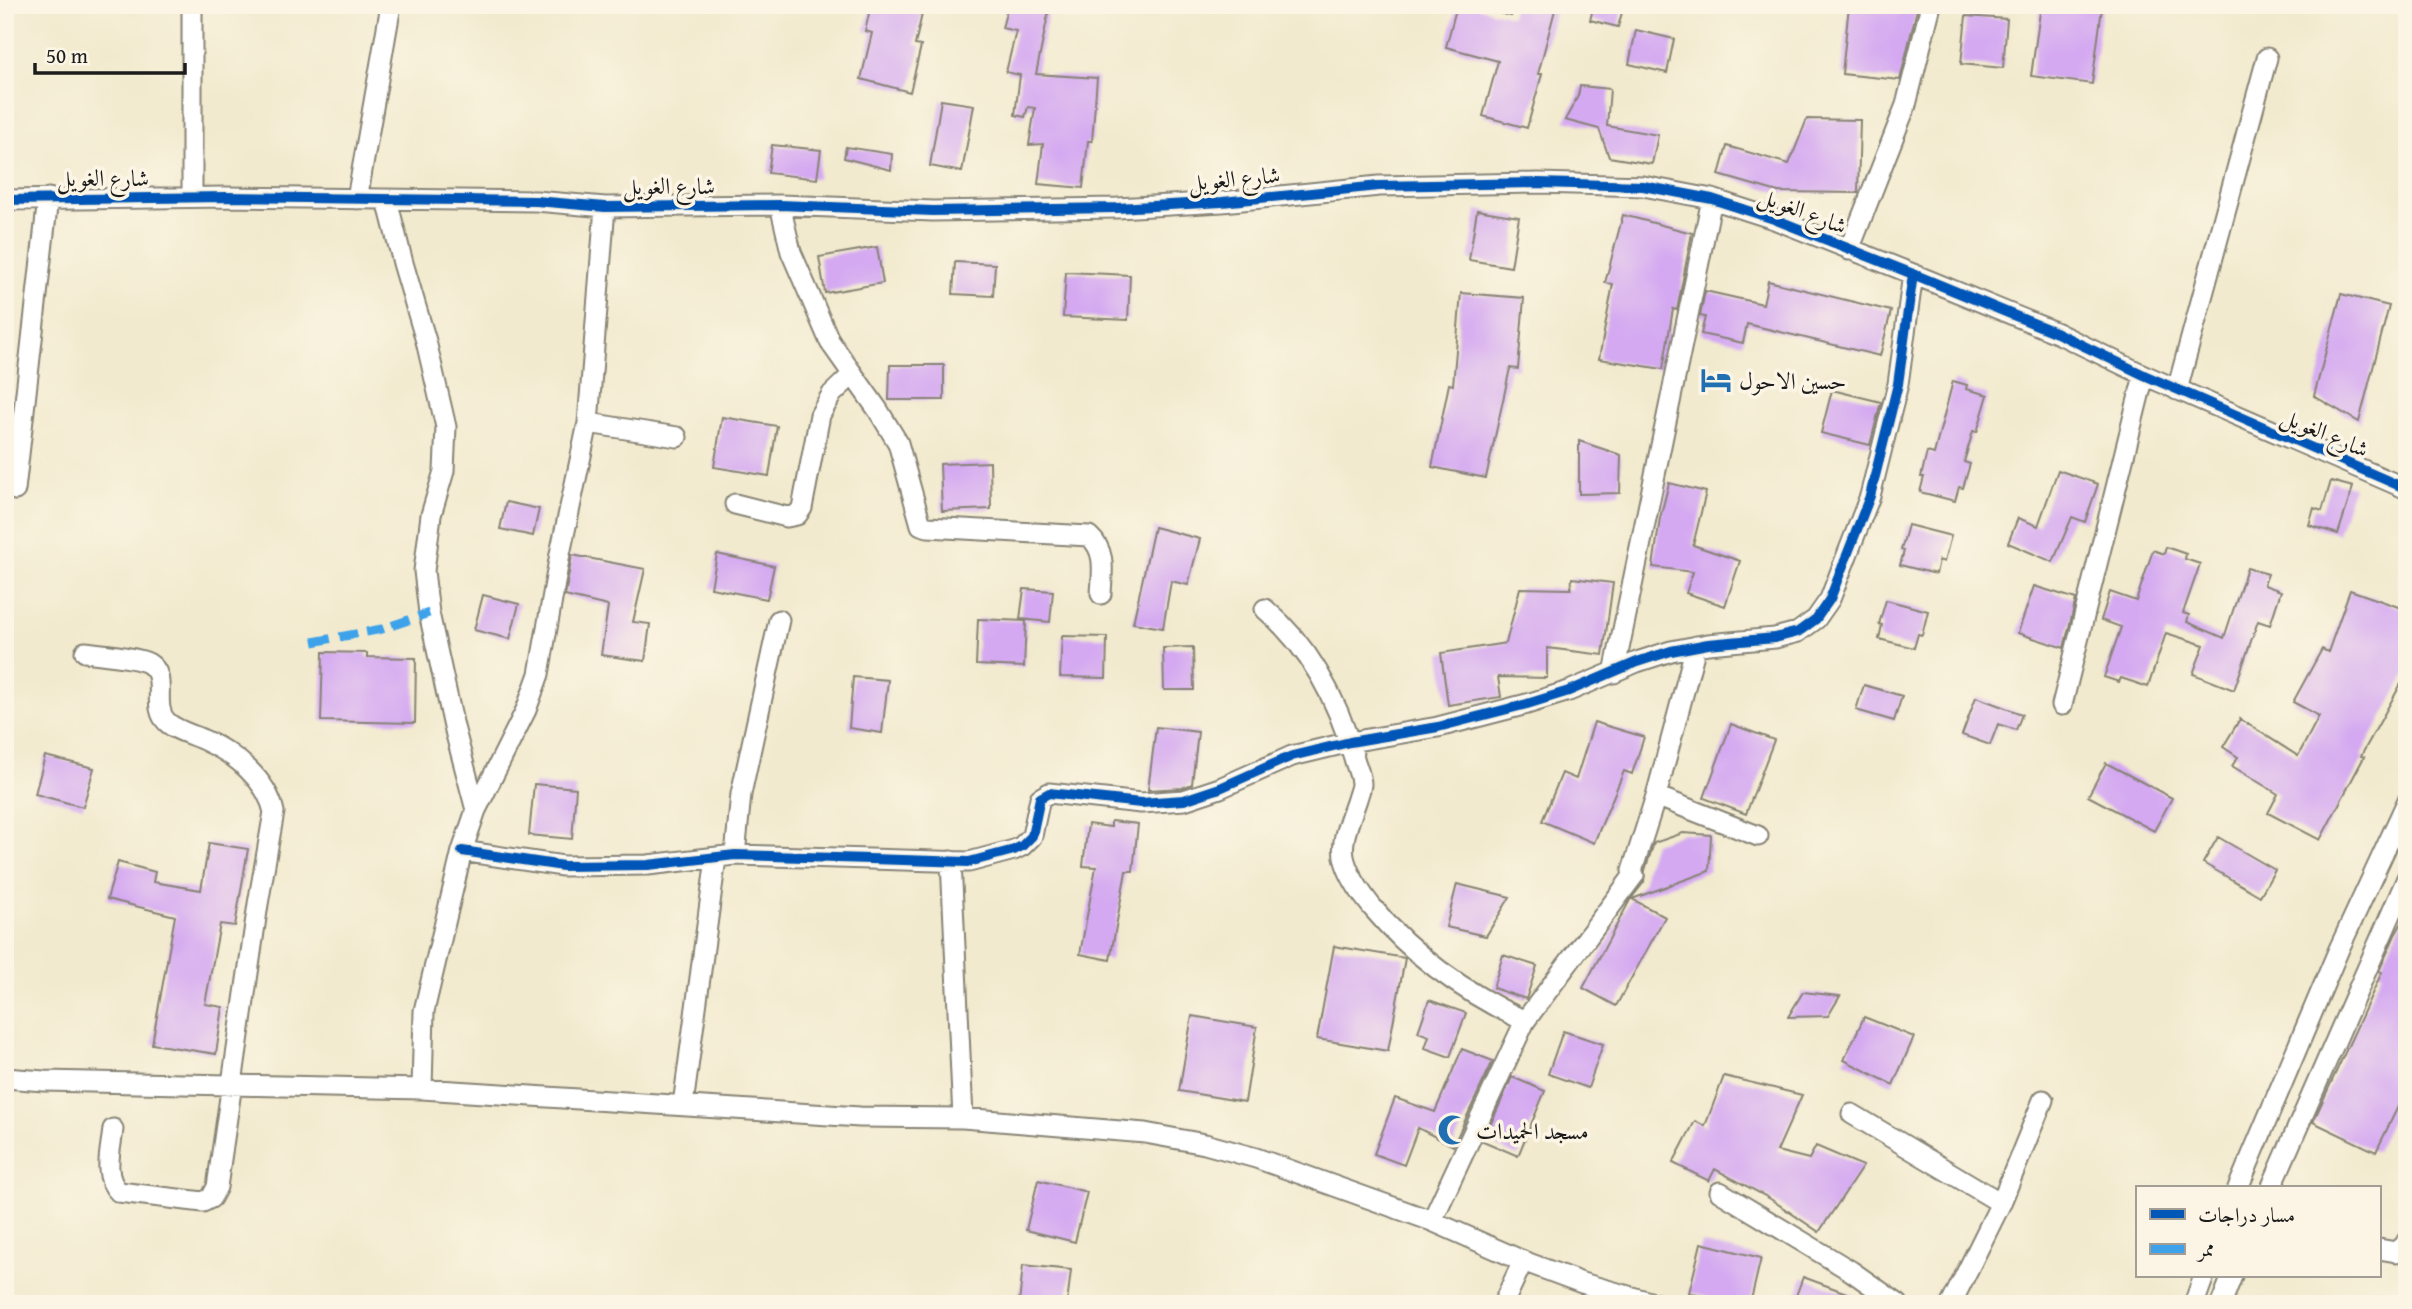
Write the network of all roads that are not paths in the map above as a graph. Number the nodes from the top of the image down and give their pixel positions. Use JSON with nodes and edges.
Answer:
{"nodes":[{"id":1,"x":192,"y":5,"type":"edge"},
{"id":2,"x":391,"y":5,"type":"edge"},
{"id":3,"x":1931,"y":5,"type":"edge"},
{"id":4,"x":2267,"y":58,"type":"dead end"},
{"id":5,"x":192,"y":197,"type":"junction"},
{"id":6,"x":48,"y":198,"type":"junction"},
{"id":7,"x":1712,"y":199,"type":"junction"},
{"id":8,"x":5,"y":200,"type":"edge"},
{"id":9,"x":357,"y":200,"type":"junction"},
{"id":10,"x":387,"y":200,"type":"junction"},
{"id":11,"x":780,"y":205,"type":"junction"},
{"id":12,"x":605,"y":207,"type":"junction"},
{"id":13,"x":1849,"y":250,"type":"junction"},
{"id":14,"x":1913,"y":274,"type":"junction"},
{"id":15,"x":853,"y":374,"type":"junction"},
{"id":16,"x":2144,"y":375,"type":"junction"},
{"id":17,"x":2177,"y":390,"type":"junction"},
{"id":18,"x":588,"y":423,"type":"junction"},
{"id":19,"x":677,"y":437,"type":"dead end"},
{"id":20,"x":2407,"y":489,"type":"edge"},
{"id":21,"x":15,"y":491,"type":"dead end"},
{"id":22,"x":735,"y":505,"type":"dead end"},
{"id":23,"x":1101,"y":594,"type":"dead end"},
{"id":24,"x":1265,"y":609,"type":"dead end"},
{"id":25,"x":779,"y":620,"type":"dead end"},
{"id":26,"x":1696,"y":646,"type":"junction"},
{"id":27,"x":85,"y":652,"type":"dead end"},
{"id":28,"x":1614,"y":673,"type":"junction"},
{"id":29,"x":2063,"y":705,"type":"dead end"},
{"id":30,"x":1350,"y":742,"type":"junction"},
{"id":31,"x":1656,"y":796,"type":"junction"},
{"id":32,"x":2407,"y":802,"type":"edge"},
{"id":33,"x":476,"y":810,"type":"junction"},
{"id":34,"x":1759,"y":836,"type":"dead end"},
{"id":35,"x":462,"y":850,"type":"junction"},
{"id":36,"x":726,"y":857,"type":"junction"},
{"id":37,"x":951,"y":861,"type":"junction"},
{"id":38,"x":2407,"y":878,"type":"edge"},
{"id":39,"x":1525,"y":1021,"type":"junction"},
{"id":40,"x":5,"y":1078,"type":"edge"},
{"id":41,"x":231,"y":1083,"type":"junction"},
{"id":42,"x":422,"y":1089,"type":"junction"},
{"id":43,"x":2043,"y":1100,"type":"dead end"},
{"id":44,"x":683,"y":1105,"type":"junction"},
{"id":45,"x":1852,"y":1114,"type":"dead end"},
{"id":46,"x":963,"y":1118,"type":"junction"},
{"id":47,"x":113,"y":1129,"type":"dead end"},
{"id":48,"x":2239,"y":1186,"type":"edge"},
{"id":49,"x":2272,"y":1186,"type":"edge"},
{"id":50,"x":1720,"y":1192,"type":"dead end"},
{"id":51,"x":2001,"y":1203,"type":"junction"},
{"id":52,"x":1432,"y":1222,"type":"junction"},
{"id":53,"x":2407,"y":1241,"type":"edge"},
{"id":54,"x":2380,"y":1249,"type":"edge"},
{"id":55,"x":1523,"y":1261,"type":"junction"},
{"id":56,"x":2203,"y":1278,"type":"edge"},
{"id":57,"x":2231,"y":1278,"type":"edge"},
{"id":58,"x":1503,"y":1304,"type":"edge"},
{"id":59,"x":1657,"y":1304,"type":"edge"},
{"id":60,"x":1898,"y":1304,"type":"edge"},
{"id":61,"x":1951,"y":1304,"type":"edge"},
{"id":62,"x":2194,"y":1304,"type":"edge"},
{"id":63,"x":2221,"y":1304,"type":"edge"}],
"edges":[{"from":1,"to":5,"type":"street"},
{"from":2,"to":9,"type":"street"},
{"from":3,"to":13,"type":"street"},
{"from":4,"to":17,"type":"street"},
{"from":5,"to":6,"type":"street","name":"شارع الغويل"},
{"from":5,"to":9,"type":"street","name":"شارع الغويل"},
{"from":6,"to":8,"type":"street","name":"شارع الغويل"},
{"from":6,"to":21,"type":"street"},
{"from":7,"to":11,"type":"street","name":"شارع الغويل"},
{"from":7,"to":13,"type":"street","name":"شارع الغويل"},
{"from":7,"to":28,"type":"street"},
{"from":9,"to":10,"type":"street","name":"شارع الغويل"},
{"from":10,"to":12,"type":"street","name":"شارع الغويل"},
{"from":10,"to":33,"type":"street"},
{"from":11,"to":12,"type":"street","name":"شارع الغويل"},
{"from":11,"to":15,"type":"street"},
{"from":12,"to":18,"type":"street"},
{"from":13,"to":14,"type":"street","name":"شارع الغويل"},
{"from":14,"to":16,"type":"street","name":"شارع الغويل"},
{"from":14,"to":26,"type":"street"},
{"from":15,"to":22,"type":"street"},
{"from":15,"to":23,"type":"street"},
{"from":16,"to":17,"type":"street","name":"شارع الغويل"},
{"from":16,"to":29,"type":"street"},
{"from":17,"to":20,"type":"street","name":"شارع الغويل"},
{"from":18,"to":19,"type":"street"},
{"from":18,"to":33,"type":"street"},
{"from":24,"to":30,"type":"street"},
{"from":25,"to":36,"type":"street"},
{"from":26,"to":28,"type":"street"},
{"from":26,"to":31,"type":"street"},
{"from":27,"to":41,"type":"street"},
{"from":28,"to":30,"type":"street"},
{"from":30,"to":37,"type":"street"},
{"from":30,"to":39,"type":"street"},
{"from":31,"to":34,"type":"street"},
{"from":31,"to":39,"type":"street"},
{"from":32,"to":48,"type":"street"},
{"from":33,"to":35,"type":"street"},
{"from":35,"to":36,"type":"street"},
{"from":35,"to":42,"type":"street"},
{"from":36,"to":37,"type":"street"},
{"from":36,"to":44,"type":"street"},
{"from":37,"to":46,"type":"street"},
{"from":38,"to":49,"type":"street"},
{"from":39,"to":52,"type":"street"},
{"from":40,"to":41,"type":"street"},
{"from":41,"to":42,"type":"street"},
{"from":41,"to":47,"type":"street"},
{"from":42,"to":44,"type":"street"},
{"from":43,"to":51,"type":"street"},
{"from":44,"to":46,"type":"street"},
{"from":45,"to":51,"type":"street"},
{"from":46,"to":52,"type":"street"},
{"from":50,"to":60,"type":"street"},
{"from":51,"to":61,"type":"street"},
{"from":52,"to":55,"type":"street"},
{"from":53,"to":54,"type":"street"},
{"from":55,"to":58,"type":"street"},
{"from":55,"to":59,"type":"street"},
{"from":56,"to":62,"type":"street"},
{"from":57,"to":63,"type":"street"}]}
